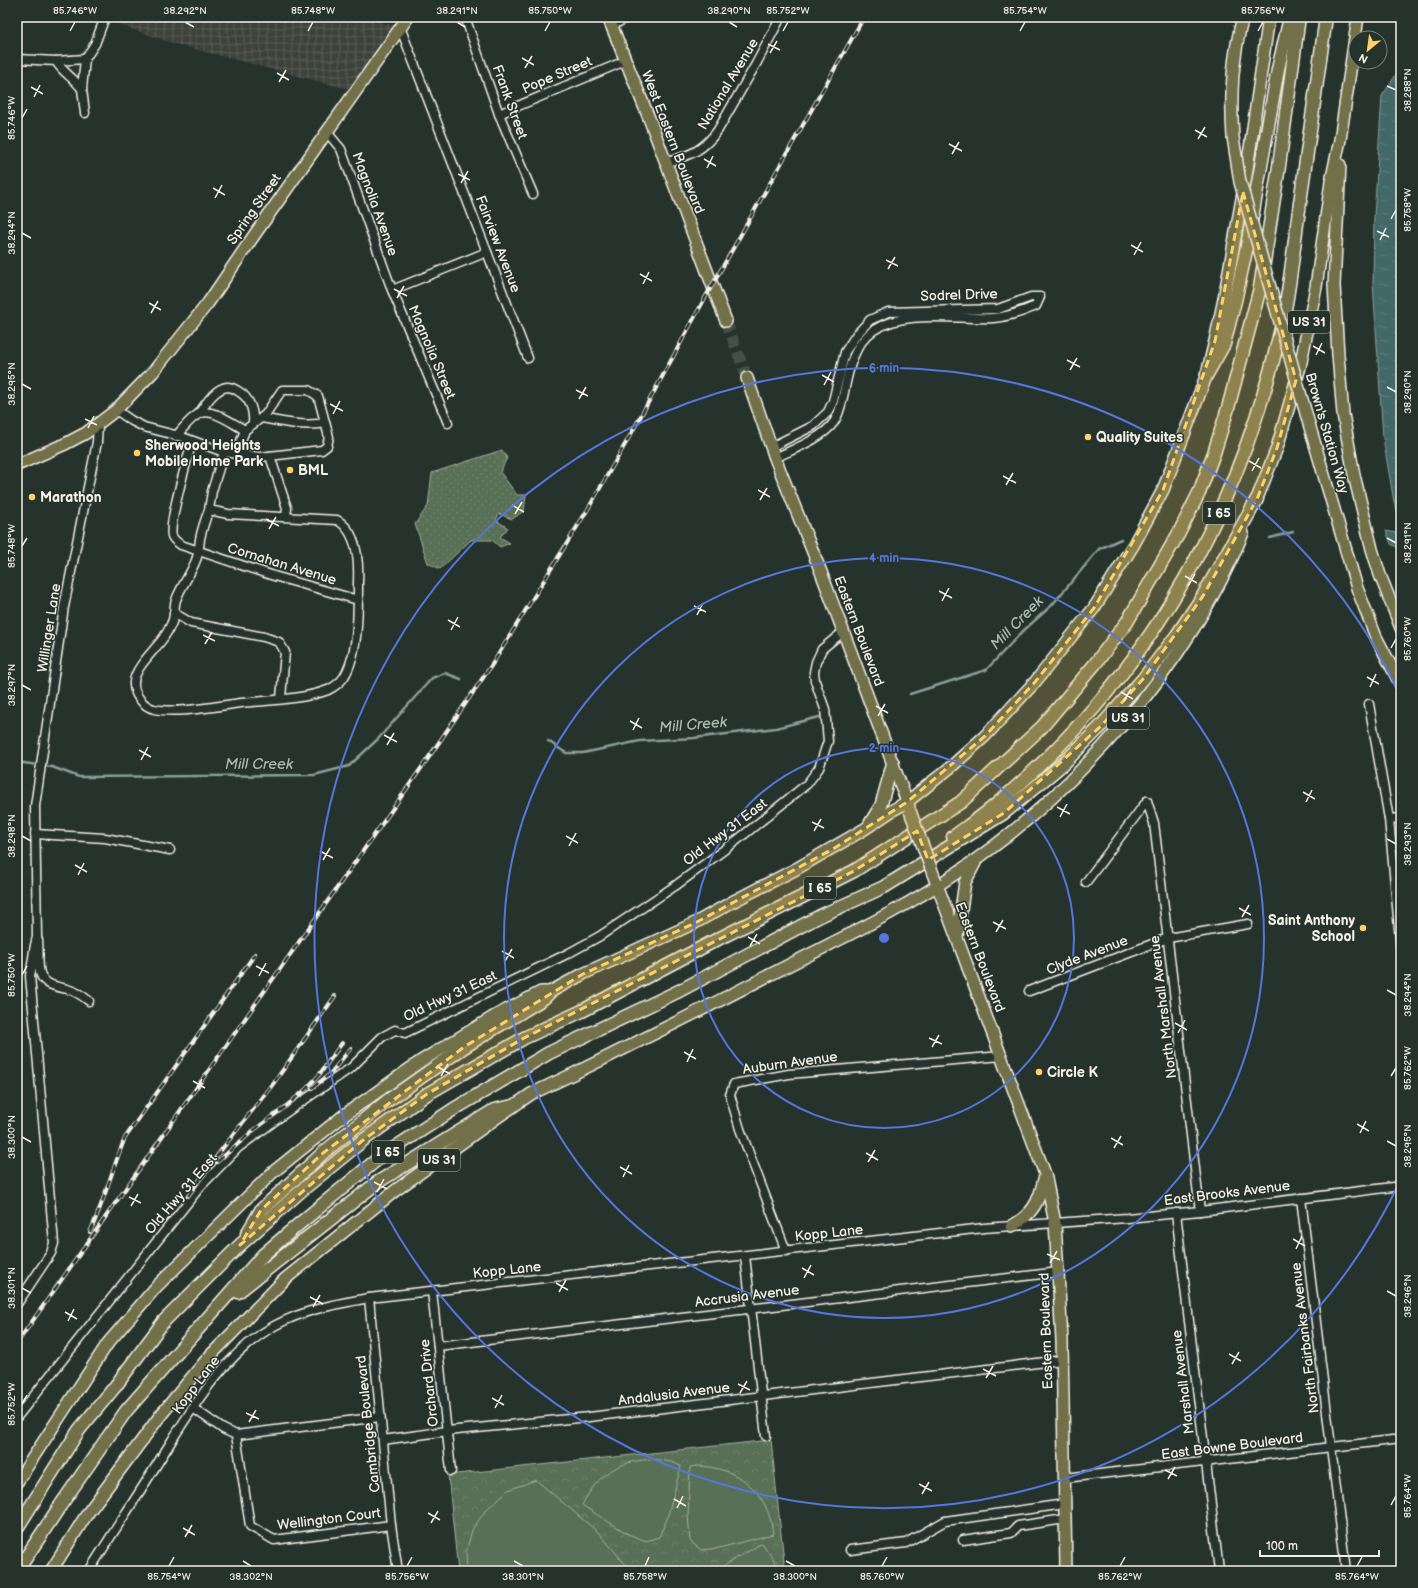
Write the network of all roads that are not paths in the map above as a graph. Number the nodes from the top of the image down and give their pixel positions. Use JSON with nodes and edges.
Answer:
{"nodes":[{"id":1,"x":104,"y":17,"type":"edge"},
{"id":2,"x":408,"y":17,"type":"edge"},
{"id":3,"x":465,"y":17,"type":"edge"},
{"id":4,"x":628,"y":17,"type":"edge"},
{"id":5,"x":781,"y":17,"type":"edge"},
{"id":6,"x":1244,"y":17,"type":"edge"},
{"id":7,"x":1269,"y":17,"type":"edge"},
{"id":8,"x":1292,"y":17,"type":"edge"},
{"id":9,"x":1299,"y":17,"type":"edge"},
{"id":10,"x":1326,"y":17,"type":"edge"},
{"id":11,"x":1358,"y":17,"type":"edge"},
{"id":12,"x":609,"y":20,"type":"edge"},
{"id":13,"x":400,"y":27,"type":"junction"},
{"id":14,"x":85,"y":59,"type":"junction"},
{"id":15,"x":17,"y":60,"type":"edge"},
{"id":16,"x":56,"y":61,"type":"junction"},
{"id":17,"x":625,"y":61,"type":"junction"},
{"id":18,"x":82,"y":89,"type":"junction"},
{"id":19,"x":85,"y":114,"type":"dead end"},
{"id":20,"x":499,"y":114,"type":"junction"},
{"id":21,"x":326,"y":131,"type":"junction"},
{"id":22,"x":1340,"y":140,"type":"junction"},
{"id":23,"x":665,"y":163,"type":"junction"},
{"id":24,"x":533,"y":194,"type":"dead end"},
{"id":25,"x":487,"y":252,"type":"junction"},
{"id":26,"x":392,"y":290,"type":"junction"},
{"id":27,"x":726,"y":321,"type":"tunnel mouth"},
{"id":28,"x":528,"y":358,"type":"dead end"},
{"id":29,"x":1206,"y":374,"type":"junction"},
{"id":30,"x":747,"y":378,"type":"tunnel mouth"},
{"id":31,"x":116,"y":410,"type":"junction"},
{"id":32,"x":199,"y":413,"type":"junction"},
{"id":33,"x":262,"y":418,"type":"junction"},
{"id":34,"x":325,"y":423,"type":"junction"},
{"id":35,"x":448,"y":423,"type":"dead end"},
{"id":36,"x":98,"y":424,"type":"junction"},
{"id":37,"x":253,"y":424,"type":"junction"},
{"id":38,"x":245,"y":430,"type":"junction"},
{"id":39,"x":176,"y":436,"type":"junction"},
{"id":40,"x":192,"y":441,"type":"junction"},
{"id":41,"x":771,"y":447,"type":"junction"},
{"id":42,"x":224,"y":452,"type":"junction"},
{"id":43,"x":236,"y":454,"type":"junction"},
{"id":44,"x":270,"y":456,"type":"junction"},
{"id":45,"x":775,"y":458,"type":"junction"},
{"id":46,"x":17,"y":465,"type":"edge"},
{"id":47,"x":1257,"y":499,"type":"junction"},
{"id":48,"x":209,"y":510,"type":"junction"},
{"id":49,"x":286,"y":516,"type":"junction"},
{"id":50,"x":200,"y":551,"type":"junction"},
{"id":51,"x":358,"y":600,"type":"junction"},
{"id":52,"x":174,"y":613,"type":"junction"},
{"id":53,"x":1401,"y":628,"type":"edge"},
{"id":54,"x":843,"y":632,"type":"junction"},
{"id":55,"x":1401,"y":685,"type":"edge"},
{"id":56,"x":281,"y":698,"type":"junction"},
{"id":57,"x":1369,"y":704,"type":"dead end"},
{"id":58,"x":893,"y":762,"type":"junction"},
{"id":59,"x":909,"y":806,"type":"junction"},
{"id":60,"x":1401,"y":818,"type":"edge"},
{"id":61,"x":1389,"y":819,"type":"junction"},
{"id":62,"x":866,"y":828,"type":"junction"},
{"id":63,"x":35,"y":834,"type":"junction"},
{"id":64,"x":170,"y":850,"type":"dead end"},
{"id":65,"x":980,"y":856,"type":"junction"},
{"id":66,"x":1086,"y":882,"type":"dead end"},
{"id":67,"x":936,"y":883,"type":"junction"},
{"id":68,"x":884,"y":887,"type":"junction"},
{"id":69,"x":1399,"y":909,"type":"edge"},
{"id":70,"x":1248,"y":924,"type":"dead end"},
{"id":71,"x":37,"y":937,"type":"junction"},
{"id":72,"x":957,"y":937,"type":"junction"},
{"id":73,"x":1168,"y":938,"type":"junction"},
{"id":74,"x":1401,"y":951,"type":"edge"},
{"id":75,"x":1029,"y":991,"type":"dead end"},
{"id":76,"x":550,"y":992,"type":"junction"},
{"id":77,"x":89,"y":1001,"type":"dead end"},
{"id":78,"x":1002,"y":1056,"type":"junction"},
{"id":79,"x":513,"y":1106,"type":"junction"},
{"id":80,"x":1045,"y":1174,"type":"junction"},
{"id":81,"x":1401,"y":1186,"type":"edge"},
{"id":82,"x":1301,"y":1198,"type":"junction"},
{"id":83,"x":1200,"y":1210,"type":"junction"},
{"id":84,"x":1176,"y":1213,"type":"junction"},
{"id":85,"x":1055,"y":1223,"type":"junction"},
{"id":86,"x":1012,"y":1226,"type":"junction"},
{"id":87,"x":240,"y":1245,"type":"junction"},
{"id":88,"x":786,"y":1251,"type":"junction"},
{"id":89,"x":745,"y":1256,"type":"junction"},
{"id":90,"x":1059,"y":1272,"type":"junction"},
{"id":91,"x":432,"y":1291,"type":"junction"},
{"id":92,"x":369,"y":1298,"type":"junction"},
{"id":93,"x":17,"y":1304,"type":"edge"},
{"id":94,"x":751,"y":1308,"type":"junction"},
{"id":95,"x":214,"y":1311,"type":"junction"},
{"id":96,"x":438,"y":1346,"type":"junction"},
{"id":97,"x":1062,"y":1360,"type":"junction"},
{"id":98,"x":762,"y":1396,"type":"junction"},
{"id":99,"x":192,"y":1408,"type":"junction"},
{"id":100,"x":380,"y":1417,"type":"junction"},
{"id":101,"x":17,"y":1418,"type":"edge"},
{"id":102,"x":447,"y":1431,"type":"junction"},
{"id":103,"x":236,"y":1435,"type":"junction"},
{"id":104,"x":766,"y":1436,"type":"dead end"},
{"id":105,"x":1401,"y":1439,"type":"edge"},
{"id":106,"x":383,"y":1440,"type":"junction"},
{"id":107,"x":1332,"y":1448,"type":"junction"},
{"id":108,"x":1206,"y":1462,"type":"junction"},
{"id":109,"x":451,"y":1471,"type":"dead end"},
{"id":110,"x":1065,"y":1478,"type":"junction"},
{"id":111,"x":17,"y":1482,"type":"edge"},
{"id":112,"x":1065,"y":1504,"type":"junction"},
{"id":113,"x":1065,"y":1519,"type":"junction"},
{"id":114,"x":391,"y":1525,"type":"junction"},
{"id":115,"x":17,"y":1528,"type":"edge"},
{"id":116,"x":963,"y":1540,"type":"dead end"},
{"id":117,"x":850,"y":1550,"type":"dead end"},
{"id":118,"x":17,"y":1571,"type":"edge"},
{"id":119,"x":51,"y":1571,"type":"edge"},
{"id":120,"x":89,"y":1571,"type":"edge"},
{"id":121,"x":398,"y":1571,"type":"edge"},
{"id":122,"x":1066,"y":1571,"type":"edge"},
{"id":123,"x":1219,"y":1571,"type":"edge"},
{"id":124,"x":1346,"y":1571,"type":"edge"}],
"edges":[{"from":1,"to":14,"type":"street"},
{"from":2,"to":13,"type":"main road","name":"Spring Street"},
{"from":3,"to":20,"type":"street","name":"Frank Street"},
{"from":4,"to":12,"type":"street"},
{"from":5,"to":23,"type":"street","name":"National Avenue"},
{"from":6,"to":55,"type":"main road","name":"Brown's Station Way","bridge":true},
{"from":7,"to":29,"type":"main road"},
{"from":8,"to":29,"type":"highway"},
{"from":9,"to":87,"type":"highway","number":"I 65"},
{"from":10,"to":68,"type":"highway","number":"I 65"},
{"from":11,"to":22,"type":"main road","number":"US 31"},
{"from":12,"to":17,"type":"main road","name":"West Eastern Boulevard"},
{"from":13,"to":21,"type":"main road","name":"Spring Street"},
{"from":13,"to":25,"type":"street","name":"Fairview Avenue"},
{"from":14,"to":16,"type":"street"},
{"from":14,"to":18,"type":"street"},
{"from":15,"to":16,"type":"street"},
{"from":16,"to":18,"type":"street"},
{"from":17,"to":20,"type":"street","name":"Pope Street"},
{"from":17,"to":23,"type":"main road","name":"West Eastern Boulevard"},
{"from":18,"to":19,"type":"street"},
{"from":20,"to":24,"type":"street","name":"Frank Street"},
{"from":21,"to":26,"type":"street","name":"Magnolia Avenue"},
{"from":21,"to":31,"type":"main road","name":"Spring Street"},
{"from":22,"to":47,"type":"main road","number":"US 31"},
{"from":22,"to":53,"type":"main road","name":"Brown's Station Way"},
{"from":23,"to":27,"type":"main road","name":"West Eastern Boulevard"},
{"from":25,"to":26,"type":"street"},
{"from":25,"to":28,"type":"street","name":"Fairview Avenue"},
{"from":26,"to":35,"type":"street","name":"Magnolia Street"},
{"from":29,"to":59,"type":"main road"},
{"from":30,"to":41,"type":"main road","name":"Eastern Boulevard"},
{"from":31,"to":36,"type":"main road","name":"Spring Street"},
{"from":31,"to":39,"type":"street"},
{"from":32,"to":37,"type":"street"},
{"from":32,"to":38,"type":"street"},
{"from":32,"to":39,"type":"street"},
{"from":33,"to":34,"type":"street"},
{"from":33,"to":34,"type":"street"},
{"from":33,"to":37,"type":"street"},
{"from":34,"to":44,"type":"street"},
{"from":36,"to":46,"type":"main road","name":"Spring Street"},
{"from":36,"to":63,"type":"street","name":"Willinger Lane"},
{"from":37,"to":38,"type":"street"},
{"from":38,"to":43,"type":"street"},
{"from":39,"to":40,"type":"street"},
{"from":40,"to":42,"type":"street"},
{"from":40,"to":50,"type":"street","name":"Cornahan Avenue"},
{"from":41,"to":45,"type":"main road","name":"Eastern Boulevard"},
{"from":41,"to":45,"type":"street","name":"Sodrel Drive"},
{"from":42,"to":43,"type":"street"},
{"from":42,"to":48,"type":"street","name":"Cornahan Avenue"},
{"from":43,"to":44,"type":"street"},
{"from":44,"to":49,"type":"street"},
{"from":45,"to":54,"type":"main road","name":"Eastern Boulevard"},
{"from":47,"to":65,"type":"main road","number":"US 31"},
{"from":47,"to":68,"type":"highway"},
{"from":48,"to":49,"type":"street","name":"Cornahan Avenue"},
{"from":48,"to":50,"type":"street","name":"Cornahan Avenue"},
{"from":49,"to":51,"type":"street","name":"Cornahan Avenue"},
{"from":50,"to":51,"type":"street","name":"Cornahan Avenue"},
{"from":50,"to":52,"type":"street","name":"Cornahan Avenue"},
{"from":51,"to":56,"type":"street","name":"Cornahan Avenue"},
{"from":52,"to":56,"type":"street"},
{"from":52,"to":56,"type":"street","name":"Cornahan Avenue"},
{"from":54,"to":58,"type":"main road","name":"Eastern Boulevard"},
{"from":54,"to":101,"type":"street","name":"Old Hwy 31 East"},
{"from":57,"to":61,"type":"street"},
{"from":58,"to":59,"type":"main road","name":"Eastern Boulevard"},
{"from":58,"to":62,"type":"main road"},
{"from":59,"to":62,"type":"main road"},
{"from":59,"to":67,"type":"main road","name":"Eastern Boulevard","bridge":true},
{"from":60,"to":61,"type":"street"},
{"from":61,"to":69,"type":"street"},
{"from":62,"to":76,"type":"main road"},
{"from":63,"to":64,"type":"street"},
{"from":63,"to":71,"type":"street","name":"Willinger Lane"},
{"from":65,"to":67,"type":"main road","number":"US 31"},
{"from":65,"to":72,"type":"main road"},
{"from":66,"to":73,"type":"street","name":"North Marshall Avenue"},
{"from":67,"to":72,"type":"main road","name":"Eastern Boulevard"},
{"from":67,"to":79,"type":"main road","number":"US 31"},
{"from":68,"to":95,"type":"highway","number":"I 65"},
{"from":69,"to":74,"type":"street"},
{"from":70,"to":73,"type":"street","name":"Clyde Avenue"},
{"from":71,"to":77,"type":"street"},
{"from":71,"to":93,"type":"street","name":"Willinger Lane"},
{"from":72,"to":78,"type":"main road","name":"Eastern Boulevard"},
{"from":73,"to":75,"type":"street","name":"Clyde Avenue"},
{"from":73,"to":83,"type":"street","name":"North Marshall Avenue"},
{"from":76,"to":87,"type":"highway"},
{"from":76,"to":111,"type":"main road"},
{"from":78,"to":80,"type":"main road","name":"Eastern Boulevard"},
{"from":78,"to":88,"type":"street","name":"Auburn Avenue"},
{"from":79,"to":95,"type":"highway"},
{"from":79,"to":119,"type":"main road","number":"US 31"},
{"from":80,"to":85,"type":"main road","name":"Eastern Boulevard"},
{"from":80,"to":86,"type":"main road"},
{"from":81,"to":82,"type":"street","name":"East Brooks Avenue"},
{"from":82,"to":83,"type":"street","name":"East Brooks Avenue"},
{"from":82,"to":107,"type":"street","name":"North Fairbanks Avenue"},
{"from":83,"to":84,"type":"street","name":"East Brooks Avenue"},
{"from":84,"to":85,"type":"street","name":"East Brooks Avenue"},
{"from":84,"to":108,"type":"street","name":"Marshall Avenue"},
{"from":85,"to":86,"type":"street","name":"Kopp Lane"},
{"from":85,"to":90,"type":"main road","name":"Eastern Boulevard"},
{"from":86,"to":88,"type":"street","name":"Kopp Lane"},
{"from":87,"to":115,"type":"highway","number":"I 65"},
{"from":88,"to":89,"type":"street","name":"Kopp Lane"},
{"from":89,"to":91,"type":"street","name":"Kopp Lane"},
{"from":89,"to":94,"type":"street"},
{"from":90,"to":94,"type":"street","name":"Accrusia Avenue"},
{"from":90,"to":97,"type":"main road","name":"Eastern Boulevard"},
{"from":91,"to":92,"type":"street","name":"Kopp Lane"},
{"from":91,"to":96,"type":"street","name":"Orchard Drive"},
{"from":92,"to":99,"type":"street","name":"Kopp Lane"},
{"from":92,"to":100,"type":"street","name":"Cambridge Boulevard"},
{"from":94,"to":96,"type":"street","name":"Accrusia Avenue"},
{"from":94,"to":98,"type":"street"},
{"from":95,"to":118,"type":"highway","number":"I 65"},
{"from":96,"to":102,"type":"street","name":"Orchard Drive"},
{"from":97,"to":98,"type":"street","name":"Andalusia Avenue"},
{"from":97,"to":110,"type":"main road","name":"Eastern Boulevard"},
{"from":98,"to":102,"type":"street","name":"Andalusia Avenue"},
{"from":98,"to":104,"type":"street"},
{"from":99,"to":103,"type":"street"},
{"from":99,"to":120,"type":"street","name":"Kopp Lane"},
{"from":100,"to":103,"type":"street"},
{"from":100,"to":106,"type":"street","name":"Cambridge Boulevard"},
{"from":102,"to":106,"type":"street","name":"Andalusia Avenue"},
{"from":102,"to":109,"type":"street","name":"Orchard Drive"},
{"from":103,"to":114,"type":"street","name":"Wellington Court"},
{"from":105,"to":107,"type":"street","name":"East Bowne Boulevard"},
{"from":106,"to":114,"type":"street","name":"Cambridge Boulevard"},
{"from":107,"to":108,"type":"street","name":"East Bowne Boulevard"},
{"from":107,"to":124,"type":"street","name":"North Fairbanks Avenue"},
{"from":108,"to":110,"type":"street","name":"East Bowne Boulevard"},
{"from":108,"to":123,"type":"street","name":"Marshall Avenue"},
{"from":110,"to":112,"type":"main road","name":"Eastern Boulevard"},
{"from":112,"to":113,"type":"main road","name":"Eastern Boulevard"},
{"from":112,"to":117,"type":"street"},
{"from":113,"to":116,"type":"street"},
{"from":113,"to":122,"type":"main road","name":"Eastern Boulevard"},
{"from":114,"to":121,"type":"street","name":"Cambridge Boulevard"}]}
